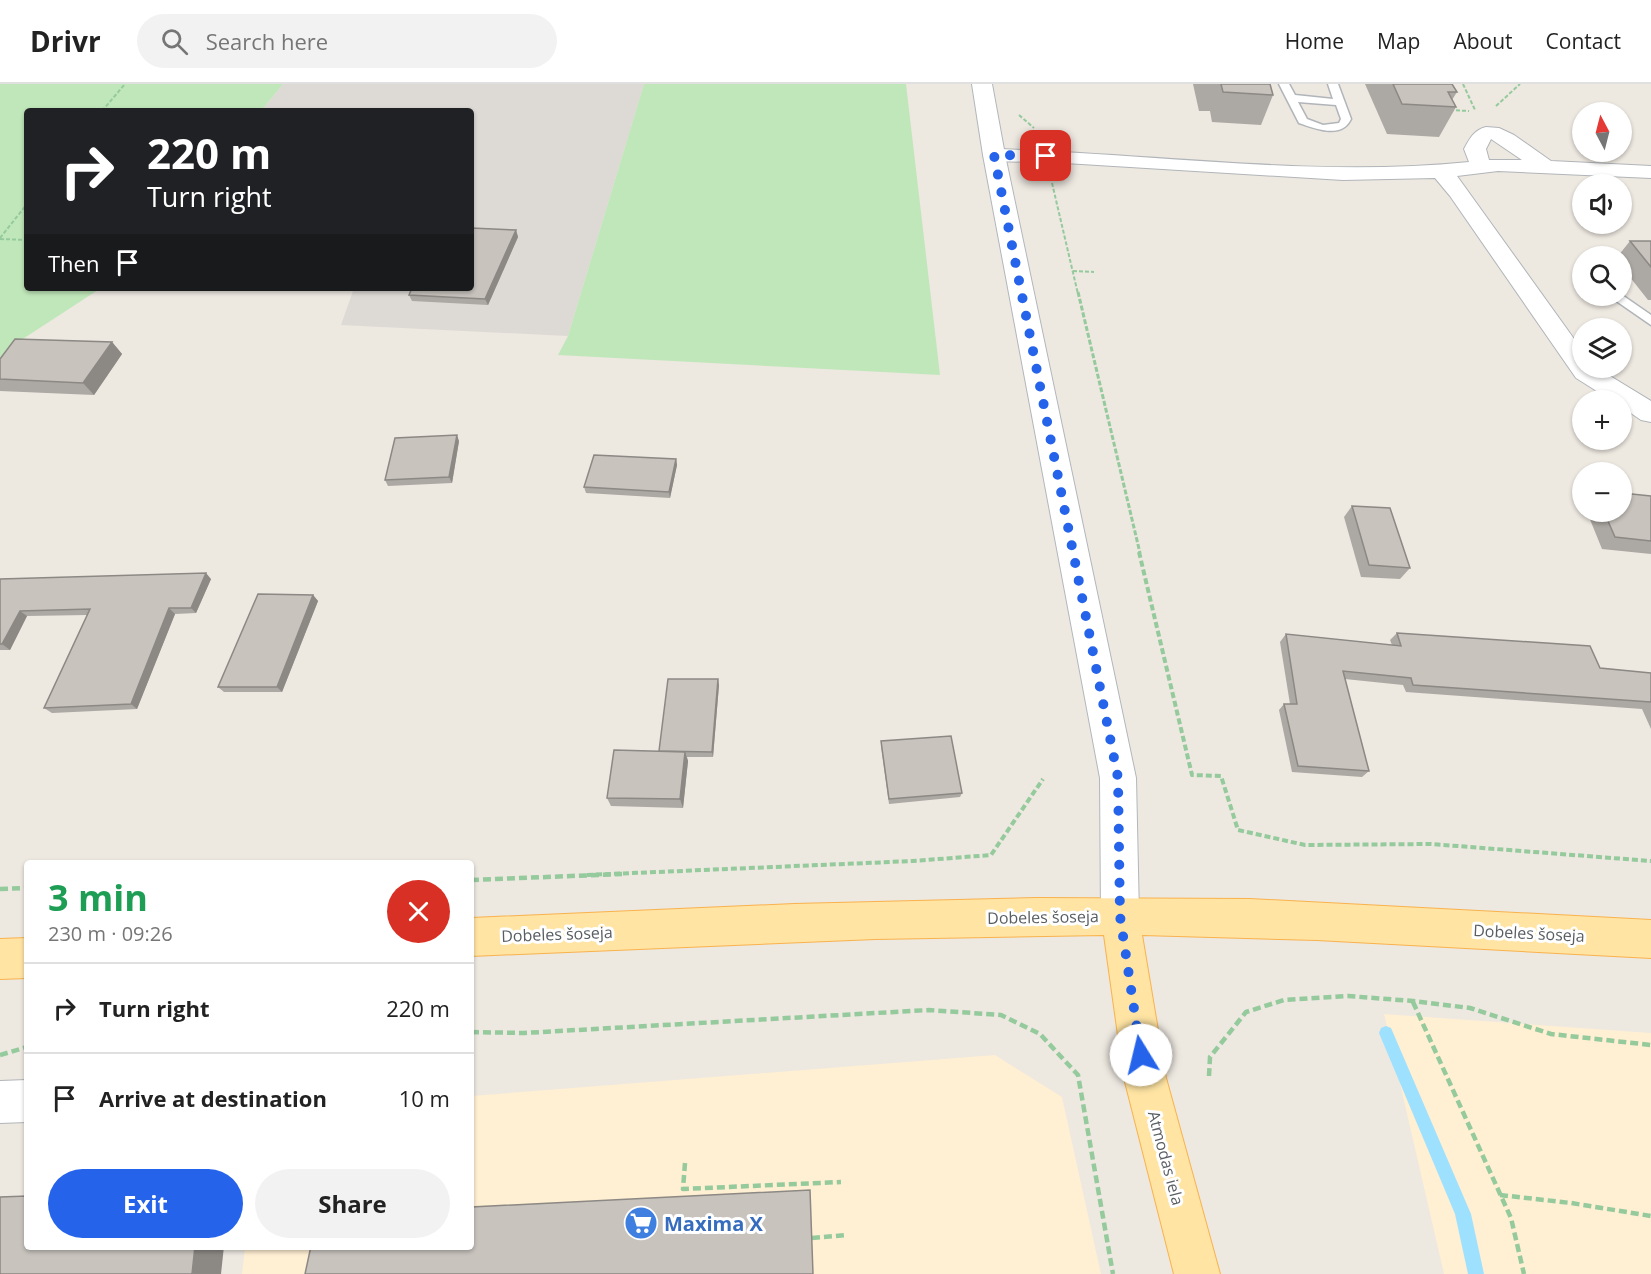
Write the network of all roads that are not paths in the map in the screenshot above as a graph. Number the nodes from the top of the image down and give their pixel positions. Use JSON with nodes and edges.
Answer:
{"nodes":[{"id":1,"x":982,"y":84,"type":"edge"},
{"id":2,"x":1284,"y":84,"type":"edge"},
{"id":3,"x":1333,"y":84,"type":"edge"},
{"id":4,"x":1290,"y":98,"type":"junction"},
{"id":5,"x":1339,"y":102,"type":"junction"},
{"id":6,"x":994,"y":155,"type":"junction"},
{"id":7,"x":1480,"y":167,"type":"junction"},
{"id":8,"x":1545,"y":167,"type":"junction"},
{"id":9,"x":1441,"y":171,"type":"junction"},
{"id":10,"x":1651,"y":172,"type":"edge"},
{"id":11,"x":1629,"y":306,"type":"edge"},
{"id":12,"x":1651,"y":321,"type":"edge"},
{"id":13,"x":1651,"y":413,"type":"edge"},
{"id":14,"x":1120,"y":916,"type":"junction"},
{"id":15,"x":474,"y":937,"type":"edge"},
{"id":16,"x":1651,"y":939,"type":"edge"},
{"id":17,"x":24,"y":958,"type":"edge"},
{"id":18,"x":0,"y":960,"type":"edge"},
{"id":19,"x":24,"y":1101,"type":"edge"},
{"id":20,"x":0,"y":1102,"type":"edge"},
{"id":21,"x":1197,"y":1274,"type":"edge"}],
"edges":[{"from":1,"to":6,"type":"street","name":"Atmodas iela"},
{"from":2,"to":4,"type":"lane"},
{"from":3,"to":5,"type":"lane"},
{"from":4,"to":5,"type":"lane"},
{"from":4,"to":5,"type":"lane"},
{"from":6,"to":9,"type":"street"},
{"from":6,"to":14,"type":"street","name":"Atmodas iela"},
{"from":7,"to":8,"type":"street"},
{"from":7,"to":8,"type":"street"},
{"from":7,"to":9,"type":"street"},
{"from":8,"to":10,"type":"street"},
{"from":9,"to":13,"type":"street"},
{"from":11,"to":12,"type":"lane"},
{"from":14,"to":15,"type":"main road","name":"Dobeles šoseja"},
{"from":14,"to":16,"type":"main road","name":"Dobeles šoseja"},
{"from":14,"to":21,"type":"main road","name":"Atmodas iela"},
{"from":17,"to":18,"type":"main road"},
{"from":19,"to":20,"type":"street"}]}
